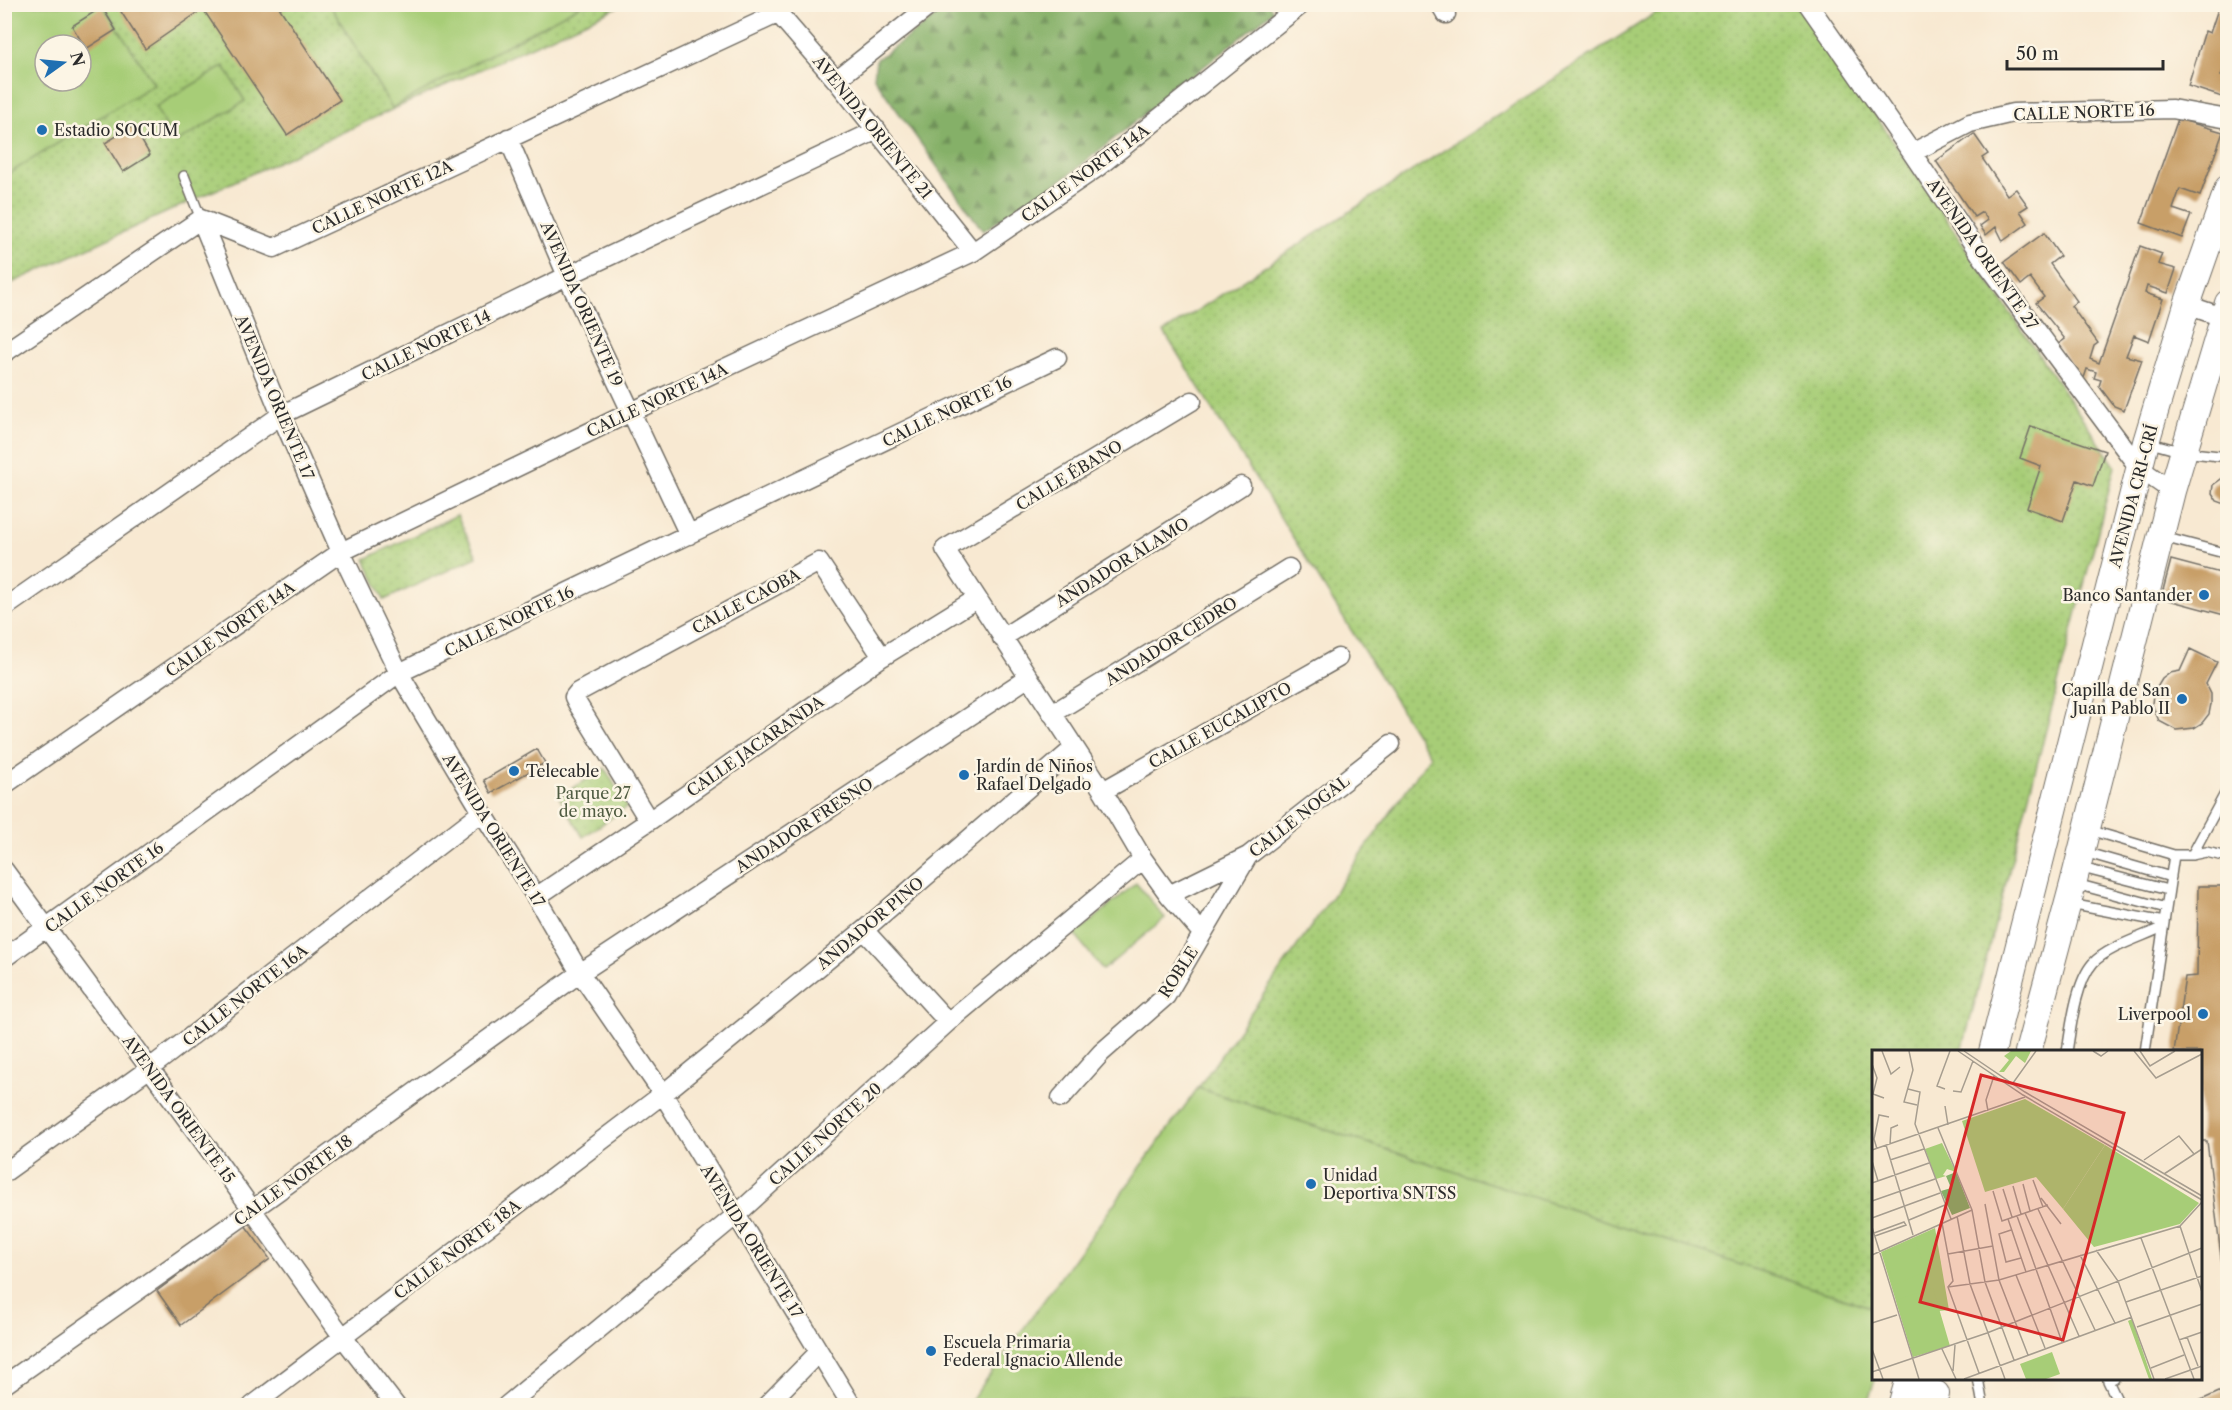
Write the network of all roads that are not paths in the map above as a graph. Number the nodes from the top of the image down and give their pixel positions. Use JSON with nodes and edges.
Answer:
{"nodes":[{"id":1,"x":932,"y":4,"type":"edge"},
{"id":2,"x":1302,"y":4,"type":"edge"},
{"id":3,"x":1808,"y":4,"type":"edge"},
{"id":4,"x":774,"y":9,"type":"edge"},
{"id":5,"x":836,"y":80,"type":"junction"},
{"id":6,"x":2228,"y":120,"type":"edge"},
{"id":7,"x":877,"y":130,"type":"junction"},
{"id":8,"x":508,"y":138,"type":"junction"},
{"id":9,"x":1912,"y":153,"type":"junction"},
{"id":10,"x":184,"y":176,"type":"dead end"},
{"id":11,"x":2228,"y":188,"type":"edge"},
{"id":12,"x":201,"y":219,"type":"junction"},
{"id":13,"x":973,"y":252,"type":"junction"},
{"id":14,"x":567,"y":276,"type":"junction"},
{"id":15,"x":2187,"y":305,"type":"junction"},
{"id":16,"x":2226,"y":313,"type":"edge"},
{"id":17,"x":4,"y":353,"type":"edge"},
{"id":18,"x":1058,"y":357,"type":"dead end"},
{"id":19,"x":1192,"y":401,"type":"dead end"},
{"id":20,"x":631,"y":412,"type":"junction"},
{"id":21,"x":281,"y":415,"type":"junction"},
{"id":22,"x":2146,"y":442,"type":"junction"},
{"id":23,"x":2183,"y":452,"type":"junction"},
{"id":24,"x":2228,"y":457,"type":"edge"},
{"id":25,"x":2139,"y":468,"type":"junction"},
{"id":26,"x":1241,"y":486,"type":"dead end"},
{"id":27,"x":2172,"y":491,"type":"junction"},
{"id":28,"x":689,"y":535,"type":"junction"},
{"id":29,"x":2161,"y":536,"type":"junction"},
{"id":30,"x":341,"y":552,"type":"junction"},
{"id":31,"x":2228,"y":552,"type":"edge"},
{"id":32,"x":1289,"y":568,"type":"dead end"},
{"id":33,"x":976,"y":599,"type":"junction"},
{"id":34,"x":4,"y":608,"type":"edge"},
{"id":35,"x":1002,"y":638,"type":"junction"},
{"id":36,"x":882,"y":657,"type":"junction"},
{"id":37,"x":1338,"y":658,"type":"dead end"},
{"id":38,"x":399,"y":673,"type":"junction"},
{"id":39,"x":1029,"y":677,"type":"junction"},
{"id":40,"x":1052,"y":714,"type":"junction"},
{"id":41,"x":1391,"y":744,"type":"dead end"},
{"id":42,"x":1074,"y":747,"type":"junction"},
{"id":43,"x":4,"y":785,"type":"edge"},
{"id":44,"x":2228,"y":788,"type":"edge"},
{"id":45,"x":1103,"y":791,"type":"junction"},
{"id":46,"x":482,"y":812,"type":"junction"},
{"id":47,"x":649,"y":821,"type":"junction"},
{"id":48,"x":2174,"y":855,"type":"junction"},
{"id":49,"x":2192,"y":855,"type":"junction"},
{"id":50,"x":1248,"y":856,"type":"junction"},
{"id":51,"x":2228,"y":857,"type":"edge"},
{"id":52,"x":1143,"y":859,"type":"junction"},
{"id":53,"x":2077,"y":867,"type":"junction"},
{"id":54,"x":4,"y":870,"type":"edge"},
{"id":55,"x":2171,"y":877,"type":"junction"},
{"id":56,"x":2168,"y":890,"type":"junction"},
{"id":57,"x":1168,"y":895,"type":"junction"},
{"id":58,"x":536,"y":897,"type":"junction"},
{"id":59,"x":2166,"y":908,"type":"junction"},
{"id":60,"x":2163,"y":925,"type":"junction"},
{"id":61,"x":47,"y":928,"type":"junction"},
{"id":62,"x":864,"y":930,"type":"junction"},
{"id":63,"x":1202,"y":933,"type":"junction"},
{"id":64,"x":4,"y":958,"type":"edge"},
{"id":65,"x":580,"y":973,"type":"junction"},
{"id":66,"x":948,"y":1022,"type":"junction"},
{"id":67,"x":1993,"y":1050,"type":"edge"},
{"id":68,"x":2029,"y":1050,"type":"edge"},
{"id":69,"x":2067,"y":1050,"type":"edge"},
{"id":70,"x":2145,"y":1050,"type":"edge"},
{"id":71,"x":150,"y":1068,"type":"junction"},
{"id":72,"x":663,"y":1094,"type":"junction"},
{"id":73,"x":1061,"y":1098,"type":"dead end"},
{"id":74,"x":4,"y":1173,"type":"edge"},
{"id":75,"x":252,"y":1210,"type":"junction"},
{"id":76,"x":735,"y":1216,"type":"junction"},
{"id":77,"x":342,"y":1336,"type":"junction"},
{"id":78,"x":819,"y":1352,"type":"junction"},
{"id":79,"x":1908,"y":1380,"type":"edge"},
{"id":80,"x":1978,"y":1380,"type":"edge"},
{"id":81,"x":2110,"y":1380,"type":"edge"},
{"id":82,"x":4,"y":1385,"type":"edge"},
{"id":83,"x":252,"y":1406,"type":"edge"},
{"id":84,"x":396,"y":1406,"type":"edge"},
{"id":85,"x":506,"y":1406,"type":"edge"},
{"id":86,"x":766,"y":1406,"type":"edge"},
{"id":87,"x":852,"y":1406,"type":"edge"},
{"id":88,"x":1902,"y":1406,"type":"edge"},
{"id":89,"x":1983,"y":1406,"type":"edge"},
{"id":90,"x":2120,"y":1406,"type":"edge"}],
"edges":[{"from":1,"to":5,"type":"street"},
{"from":2,"to":13,"type":"street","name":"CALLE NORTE 14A"},
{"from":3,"to":9,"type":"street","name":"AVENIDA ORIENTE 27"},
{"from":4,"to":5,"type":"street","name":"AVENIDA ORIENTE 21"},
{"from":4,"to":8,"type":"street","name":"CALLE NORTE 12A"},
{"from":5,"to":7,"type":"street","name":"AVENIDA ORIENTE 21"},
{"from":6,"to":9,"type":"street","name":"CALLE NORTE 16"},
{"from":7,"to":13,"type":"street","name":"AVENIDA ORIENTE 21"},
{"from":7,"to":14,"type":"street","name":"CALLE NORTE 14"},
{"from":8,"to":12,"type":"street","name":"CALLE NORTE 12A"},
{"from":8,"to":14,"type":"street","name":"AVENIDA ORIENTE 19"},
{"from":9,"to":25,"type":"street","name":"AVENIDA ORIENTE 27"},
{"from":10,"to":12,"type":"lane"},
{"from":11,"to":15,"type":"main road","name":"AVENIDA CRI-CRÍ"},
{"from":12,"to":17,"type":"street"},
{"from":12,"to":21,"type":"street","name":"AVENIDA ORIENTE 17"},
{"from":13,"to":20,"type":"street","name":"CALLE NORTE 14A"},
{"from":14,"to":20,"type":"street","name":"AVENIDA ORIENTE 19"},
{"from":14,"to":21,"type":"street","name":"CALLE NORTE 14"},
{"from":15,"to":16,"type":"street"},
{"from":15,"to":22,"type":"main road","name":"AVENIDA CRI-CRÍ"},
{"from":16,"to":23,"type":"main road"},
{"from":18,"to":28,"type":"street","name":"CALLE NORTE 16"},
{"from":19,"to":33,"type":"street","name":"CALLE ÉBANO"},
{"from":20,"to":28,"type":"street","name":"AVENIDA ORIENTE 19"},
{"from":20,"to":30,"type":"street","name":"CALLE NORTE 14A"},
{"from":21,"to":30,"type":"street","name":"AVENIDA ORIENTE 17"},
{"from":21,"to":34,"type":"street","name":"CALLE NORTE 14"},
{"from":22,"to":23,"type":"lane"},
{"from":22,"to":25,"type":"main road","name":"AVENIDA CRI-CRÍ"},
{"from":23,"to":24,"type":"lane"},
{"from":23,"to":27,"type":"main road"},
{"from":25,"to":27,"type":"street","name":"AVENIDA ORIENTE 27"},
{"from":25,"to":67,"type":"main road","name":"AVENIDA CRI-CRÍ"},
{"from":26,"to":35,"type":"street","name":"ANDADOR ÁLAMO"},
{"from":27,"to":29,"type":"main road"},
{"from":28,"to":38,"type":"street","name":"CALLE NORTE 16"},
{"from":29,"to":31,"type":"lane"},
{"from":29,"to":53,"type":"main road"},
{"from":30,"to":38,"type":"street","name":"AVENIDA ORIENTE 17"},
{"from":30,"to":43,"type":"street","name":"CALLE NORTE 14A"},
{"from":32,"to":40,"type":"street","name":"ANDADOR CEDRO"},
{"from":33,"to":35,"type":"street"},
{"from":33,"to":36,"type":"street","name":"CALLE JACARANDA"},
{"from":35,"to":39,"type":"street"},
{"from":36,"to":47,"type":"street","name":"CALLE JACARANDA"},
{"from":36,"to":47,"type":"street","name":"CALLE CAOBA"},
{"from":37,"to":45,"type":"street","name":"CALLE EUCALIPTO"},
{"from":38,"to":46,"type":"street","name":"AVENIDA ORIENTE 17"},
{"from":38,"to":61,"type":"street","name":"CALLE NORTE 16"},
{"from":39,"to":40,"type":"street"},
{"from":39,"to":65,"type":"street","name":"ANDADOR FRESNO"},
{"from":40,"to":42,"type":"street"},
{"from":41,"to":50,"type":"street","name":"CALLE NOGAL"},
{"from":42,"to":45,"type":"street"},
{"from":42,"to":62,"type":"street","name":"ANDADOR PINO"},
{"from":44,"to":49,"type":"lane"},
{"from":45,"to":52,"type":"street"},
{"from":46,"to":58,"type":"street","name":"AVENIDA ORIENTE 17"},
{"from":46,"to":71,"type":"street","name":"CALLE NORTE 16A"},
{"from":47,"to":58,"type":"street","name":"CALLE JACARANDA"},
{"from":48,"to":49,"type":"lane"},
{"from":48,"to":53,"type":"lane"},
{"from":48,"to":55,"type":"lane"},
{"from":49,"to":51,"type":"lane"},
{"from":50,"to":57,"type":"street","name":"CALLE NOGAL"},
{"from":50,"to":63,"type":"street","name":"ROBLE"},
{"from":52,"to":57,"type":"street"},
{"from":52,"to":66,"type":"street","name":"CALLE NORTE 20"},
{"from":53,"to":55,"type":"lane"},
{"from":53,"to":56,"type":"lane"},
{"from":53,"to":59,"type":"lane"},
{"from":53,"to":60,"type":"lane"},
{"from":53,"to":68,"type":"main road"},
{"from":54,"to":61,"type":"street","name":"AVENIDA ORIENTE 15"},
{"from":55,"to":56,"type":"lane"},
{"from":56,"to":59,"type":"lane"},
{"from":57,"to":63,"type":"street"},
{"from":58,"to":65,"type":"street","name":"AVENIDA ORIENTE 17"},
{"from":59,"to":60,"type":"lane"},
{"from":60,"to":69,"type":"lane"},
{"from":60,"to":70,"type":"lane"},
{"from":61,"to":64,"type":"street","name":"CALLE NORTE 16"},
{"from":61,"to":71,"type":"street","name":"AVENIDA ORIENTE 15"},
{"from":62,"to":66,"type":"street"},
{"from":62,"to":72,"type":"street","name":"ANDADOR PINO"},
{"from":63,"to":73,"type":"street","name":"ROBLE"},
{"from":65,"to":72,"type":"street","name":"AVENIDA ORIENTE 17"},
{"from":65,"to":75,"type":"street","name":"CALLE NORTE 18"},
{"from":66,"to":76,"type":"street","name":"CALLE NORTE 20"},
{"from":71,"to":74,"type":"street","name":"CALLE NORTE 16A"},
{"from":71,"to":75,"type":"street","name":"AVENIDA ORIENTE 15"},
{"from":72,"to":76,"type":"street","name":"AVENIDA ORIENTE 17"},
{"from":72,"to":77,"type":"street","name":"CALLE NORTE 18A"},
{"from":75,"to":77,"type":"street","name":"AVENIDA ORIENTE 15"},
{"from":75,"to":82,"type":"street","name":"CALLE NORTE 18"},
{"from":76,"to":78,"type":"street","name":"AVENIDA ORIENTE 17"},
{"from":76,"to":85,"type":"street","name":"CALLE NORTE 20"},
{"from":77,"to":83,"type":"street","name":"CALLE NORTE 18A"},
{"from":77,"to":84,"type":"street","name":"AVENIDA ORIENTE 15"},
{"from":78,"to":86,"type":"street"},
{"from":78,"to":87,"type":"street","name":"AVENIDA ORIENTE 17"},
{"from":79,"to":88,"type":"main road"},
{"from":80,"to":89,"type":"lane"},
{"from":81,"to":90,"type":"lane"}]}
